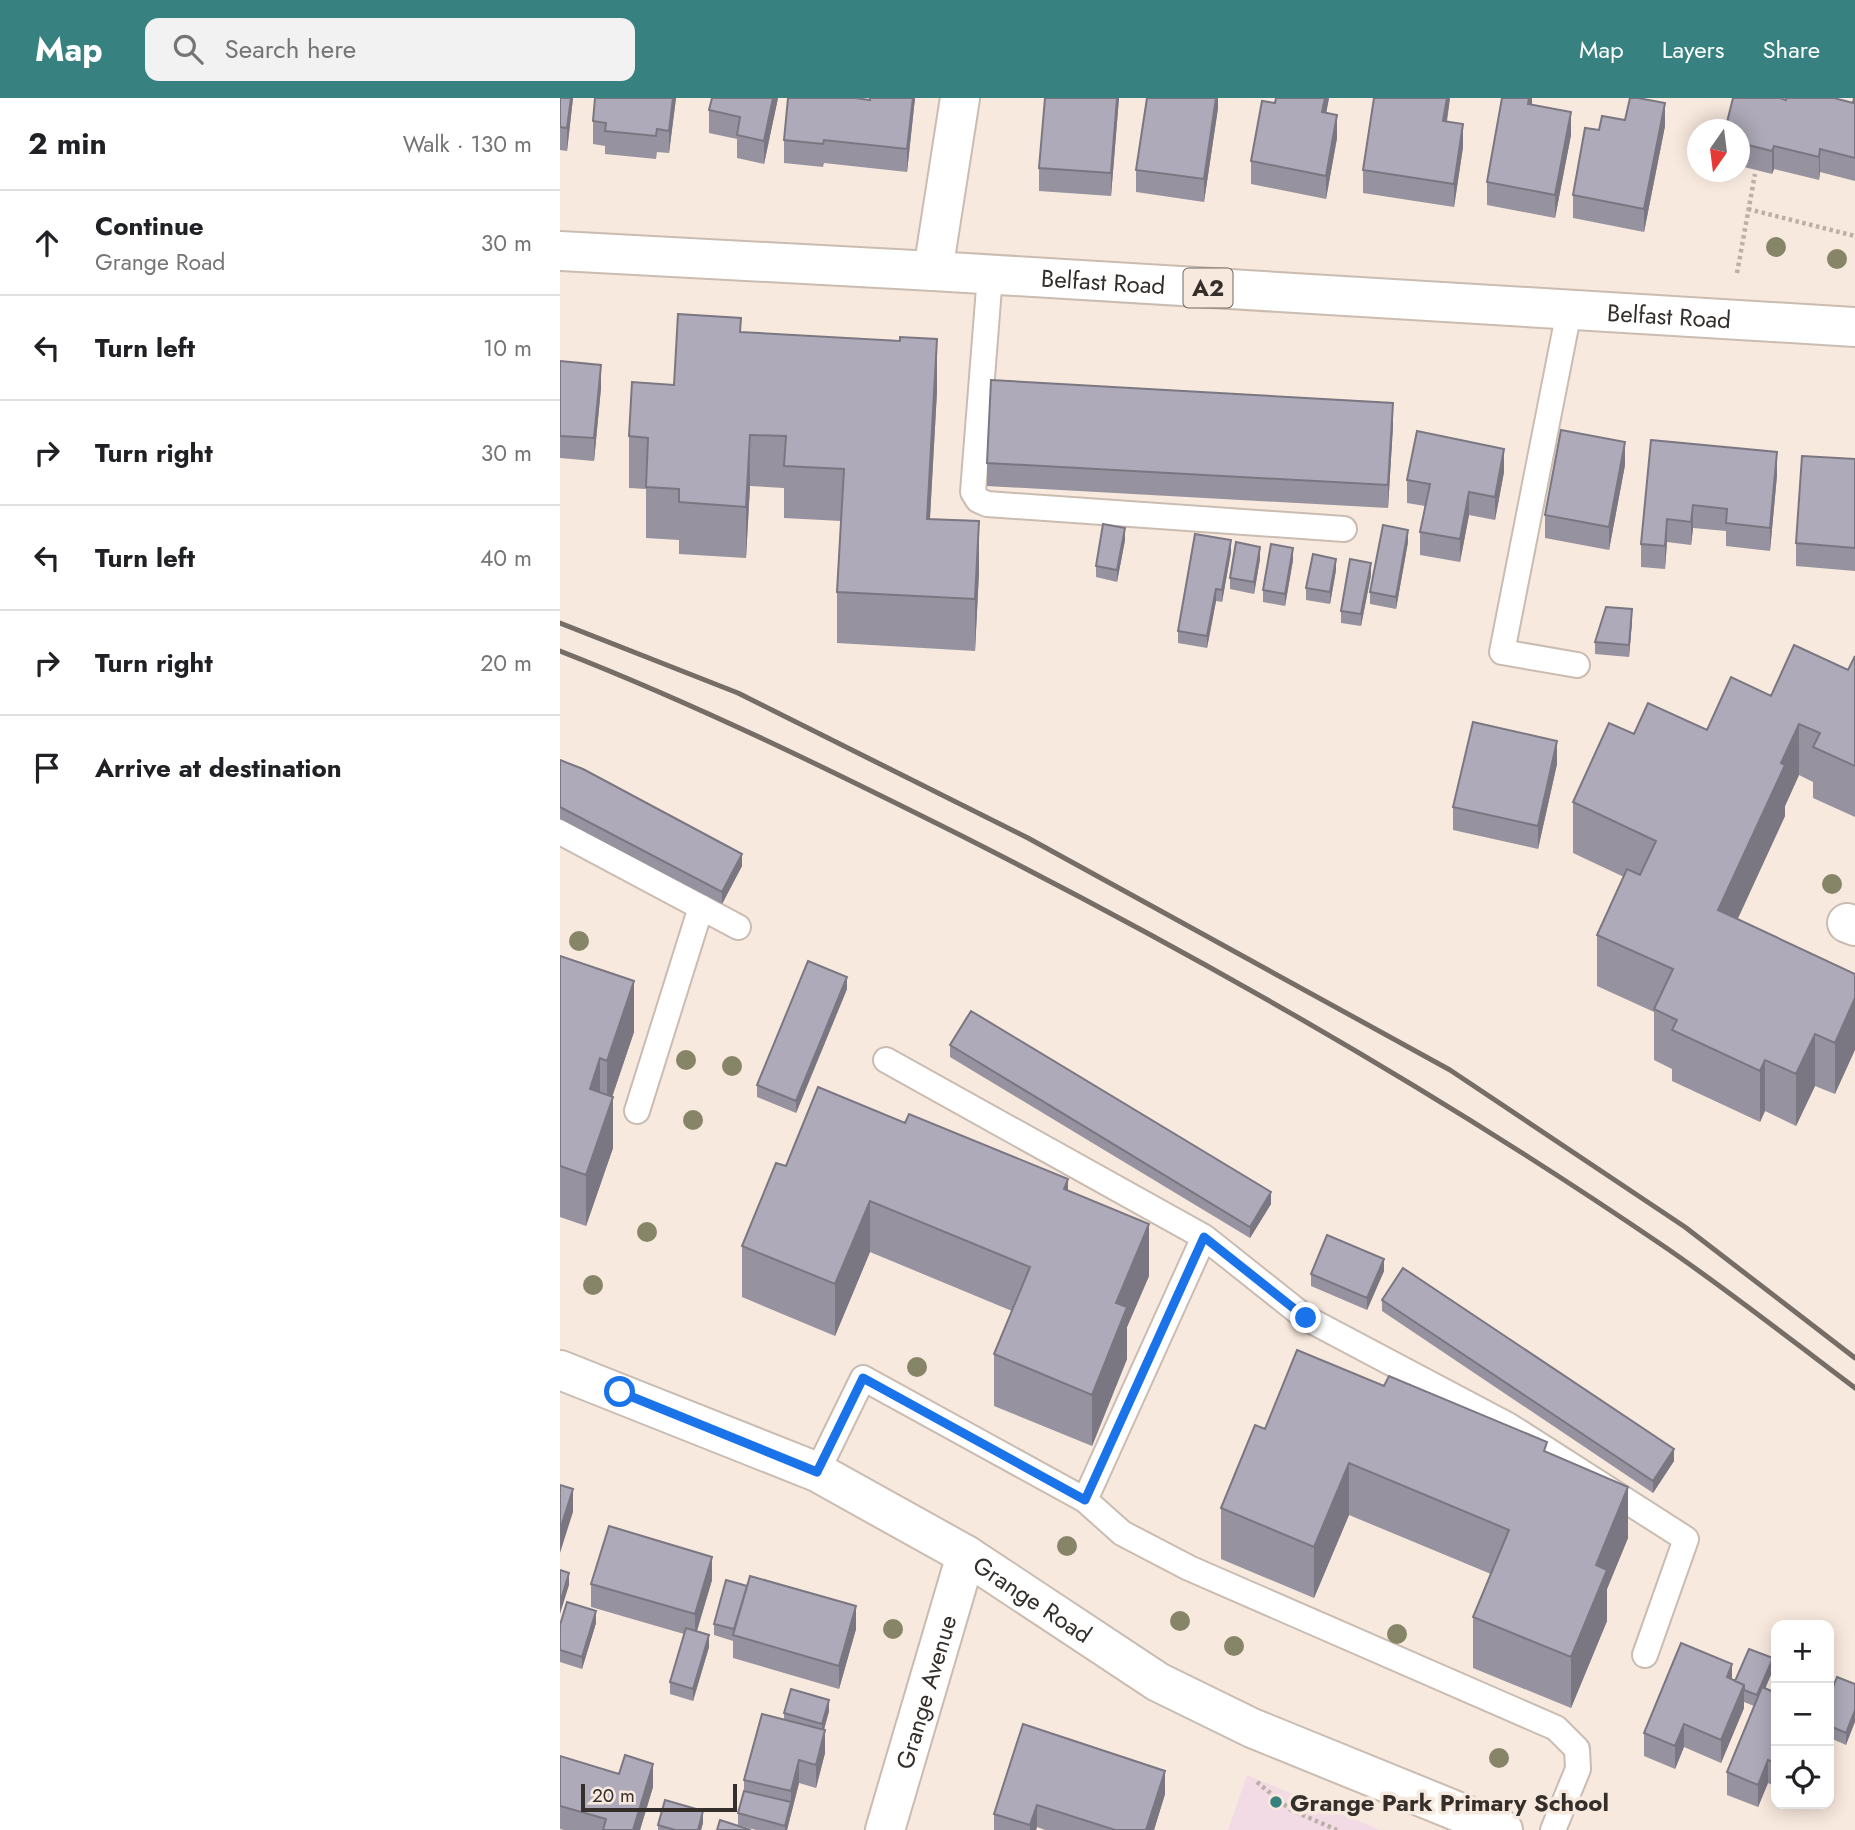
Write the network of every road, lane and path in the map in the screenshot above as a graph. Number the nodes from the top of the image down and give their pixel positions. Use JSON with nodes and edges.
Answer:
{"nodes":[{"id":1,"x":960,"y":98,"type":"edge"},
{"id":2,"x":1755,"y":174,"type":"edge"},
{"id":3,"x":1748,"y":209,"type":"junction"},
{"id":4,"x":1855,"y":236,"type":"edge"},
{"id":5,"x":560,"y":251,"type":"edge"},
{"id":6,"x":933,"y":271,"type":"junction"},
{"id":7,"x":990,"y":275,"type":"junction"},
{"id":8,"x":1569,"y":311,"type":"junction"},
{"id":9,"x":1729,"y":320,"type":"junction"},
{"id":10,"x":1855,"y":327,"type":"edge"},
{"id":11,"x":1344,"y":529,"type":"dead end"},
{"id":12,"x":1577,"y":665,"type":"dead end"},
{"id":13,"x":560,"y":832,"type":"edge"},
{"id":14,"x":701,"y":907,"type":"junction"},
{"id":15,"x":738,"y":927,"type":"dead end"},
{"id":16,"x":886,"y":1060,"type":"dead end"},
{"id":17,"x":637,"y":1111,"type":"dead end"},
{"id":18,"x":1204,"y":1237,"type":"junction"},
{"id":19,"x":560,"y":1370,"type":"edge"},
{"id":20,"x":817,"y":1472,"type":"junction"},
{"id":21,"x":1085,"y":1500,"type":"junction"},
{"id":22,"x":966,"y":1555,"type":"junction"},
{"id":23,"x":1645,"y":1655,"type":"dead end"},
{"id":24,"x":885,"y":1830,"type":"edge"},
{"id":25,"x":1503,"y":1830,"type":"edge"},
{"id":26,"x":1553,"y":1830,"type":"edge"}],
"edges":[{"from":1,"to":6,"type":"street"},
{"from":2,"to":3,"type":"path"},
{"from":3,"to":4,"type":"path"},
{"from":3,"to":9,"type":"path"},
{"from":5,"to":6,"type":"street","name":"Belfast Road","number":"A2"},
{"from":6,"to":7,"type":"street","name":"Belfast Road","number":"A2"},
{"from":7,"to":8,"type":"street","name":"Belfast Road","number":"A2"},
{"from":7,"to":11,"type":"lane"},
{"from":8,"to":9,"type":"street","name":"Belfast Road","number":"A2"},
{"from":8,"to":12,"type":"lane"},
{"from":9,"to":10,"type":"street","name":"Belfast Road","number":"A2"},
{"from":13,"to":14,"type":"lane"},
{"from":14,"to":15,"type":"lane"},
{"from":14,"to":17,"type":"lane"},
{"from":16,"to":18,"type":"lane"},
{"from":18,"to":21,"type":"lane"},
{"from":18,"to":23,"type":"lane"},
{"from":19,"to":20,"type":"street","name":"Grange Road"},
{"from":20,"to":21,"type":"lane"},
{"from":20,"to":22,"type":"street","name":"Grange Road"},
{"from":21,"to":26,"type":"lane"},
{"from":22,"to":24,"type":"street","name":"Grange Avenue"},
{"from":22,"to":25,"type":"street","name":"Grange Road"}]}
